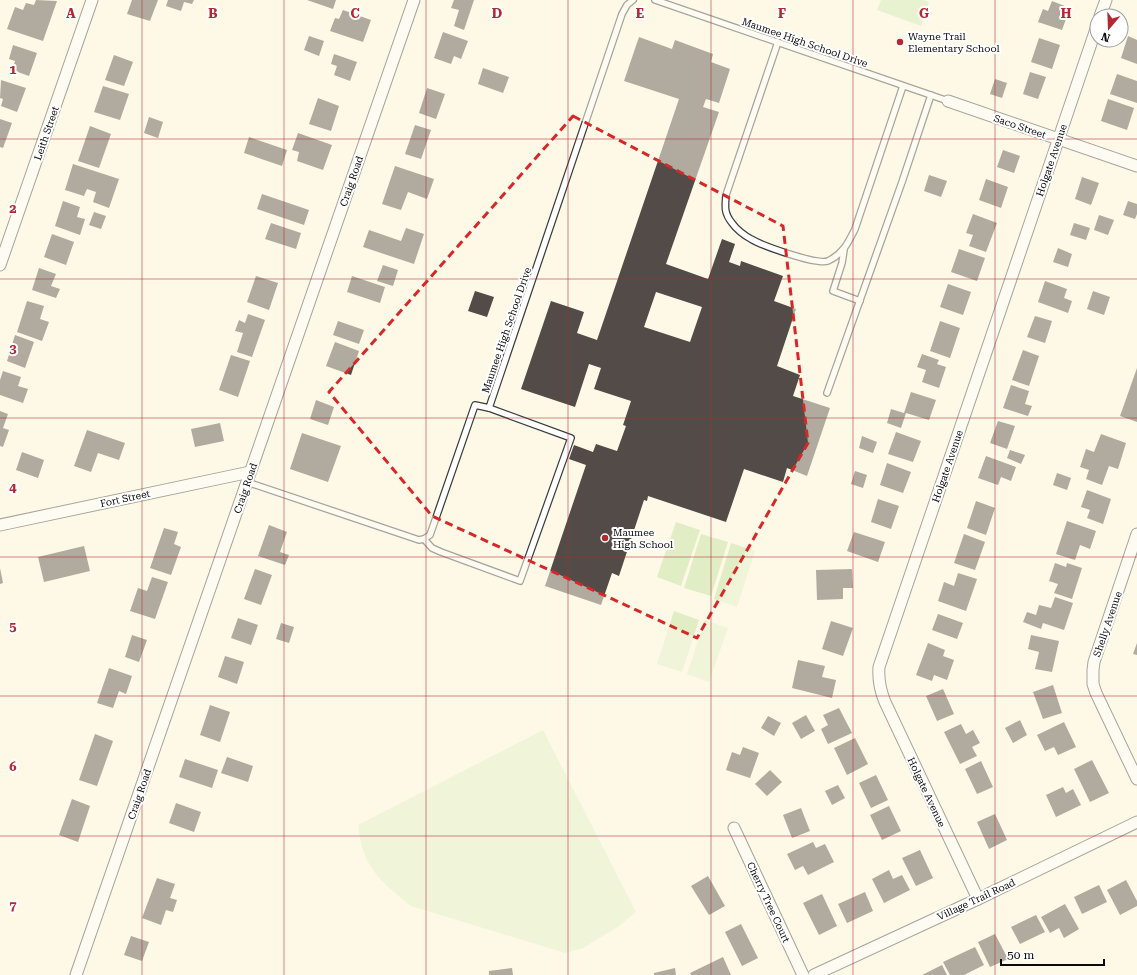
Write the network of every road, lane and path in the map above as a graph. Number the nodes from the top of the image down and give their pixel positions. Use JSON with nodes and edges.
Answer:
{"nodes":[{"id":1,"x":92,"y":0,"type":"edge"},
{"id":2,"x":414,"y":0,"type":"edge"},
{"id":3,"x":633,"y":0,"type":"edge"},
{"id":4,"x":655,"y":0,"type":"edge"},
{"id":5,"x":778,"y":42,"type":"junction"},
{"id":6,"x":1089,"y":48,"type":"edge"},
{"id":7,"x":903,"y":86,"type":"junction"},
{"id":8,"x":931,"y":96,"type":"junction"},
{"id":9,"x":948,"y":101,"type":"joint"},
{"id":10,"x":1058,"y":139,"type":"junction"},
{"id":11,"x":1137,"y":166,"type":"edge"},
{"id":12,"x":844,"y":250,"type":"junction"},
{"id":13,"x":0,"y":265,"type":"edge"},
{"id":14,"x":860,"y":301,"type":"junction"},
{"id":15,"x":827,"y":393,"type":"dead end"},
{"id":16,"x":489,"y":408,"type":"junction"},
{"id":17,"x":249,"y":477,"type":"junction"},
{"id":18,"x":0,"y":525,"type":"edge"},
{"id":19,"x":1137,"y":534,"type":"edge"},
{"id":20,"x":424,"y":539,"type":"junction"},
{"id":21,"x":1137,"y":779,"type":"edge"},
{"id":22,"x":1137,"y":822,"type":"edge"},
{"id":23,"x":734,"y":828,"type":"dead end"},
{"id":24,"x":978,"y":898,"type":"junction"},
{"id":25,"x":76,"y":975,"type":"edge"},
{"id":26,"x":803,"y":975,"type":"edge"},
{"id":27,"x":814,"y":975,"type":"edge"}],
"edges":[{"from":1,"to":13,"type":"street","name":"Leith Street"},
{"from":2,"to":17,"type":"street","name":"Craig Road"},
{"from":3,"to":16,"type":"lane","name":"Maumee High School Drive"},
{"from":4,"to":5,"type":"lane","name":"Maumee High School Drive"},
{"from":5,"to":7,"type":"lane","name":"Maumee High School Drive"},
{"from":5,"to":12,"type":"lane"},
{"from":6,"to":10,"type":"street","name":"Holgate Avenue"},
{"from":7,"to":8,"type":"lane","name":"Maumee High School Drive"},
{"from":7,"to":12,"type":"lane"},
{"from":8,"to":9,"type":"lane","name":"Maumee High School Drive"},
{"from":8,"to":14,"type":"lane"},
{"from":9,"to":10,"type":"street","name":"Saco Street"},
{"from":10,"to":11,"type":"street","name":"Saco Street"},
{"from":10,"to":24,"type":"street","name":"Holgate Avenue"},
{"from":12,"to":14,"type":"lane"},
{"from":14,"to":15,"type":"lane"},
{"from":16,"to":20,"type":"lane","name":"Maumee High School Drive"},
{"from":16,"to":20,"type":"lane"},
{"from":17,"to":18,"type":"street","name":"Fort Street"},
{"from":17,"to":20,"type":"lane"},
{"from":17,"to":25,"type":"street","name":"Craig Road"},
{"from":19,"to":21,"type":"street","name":"Shelly Avenue"},
{"from":22,"to":24,"type":"street","name":"Village Trail Road"},
{"from":23,"to":26,"type":"street","name":"Cherry Tree Court"},
{"from":24,"to":27,"type":"street","name":"Village Trail Road"}]}
